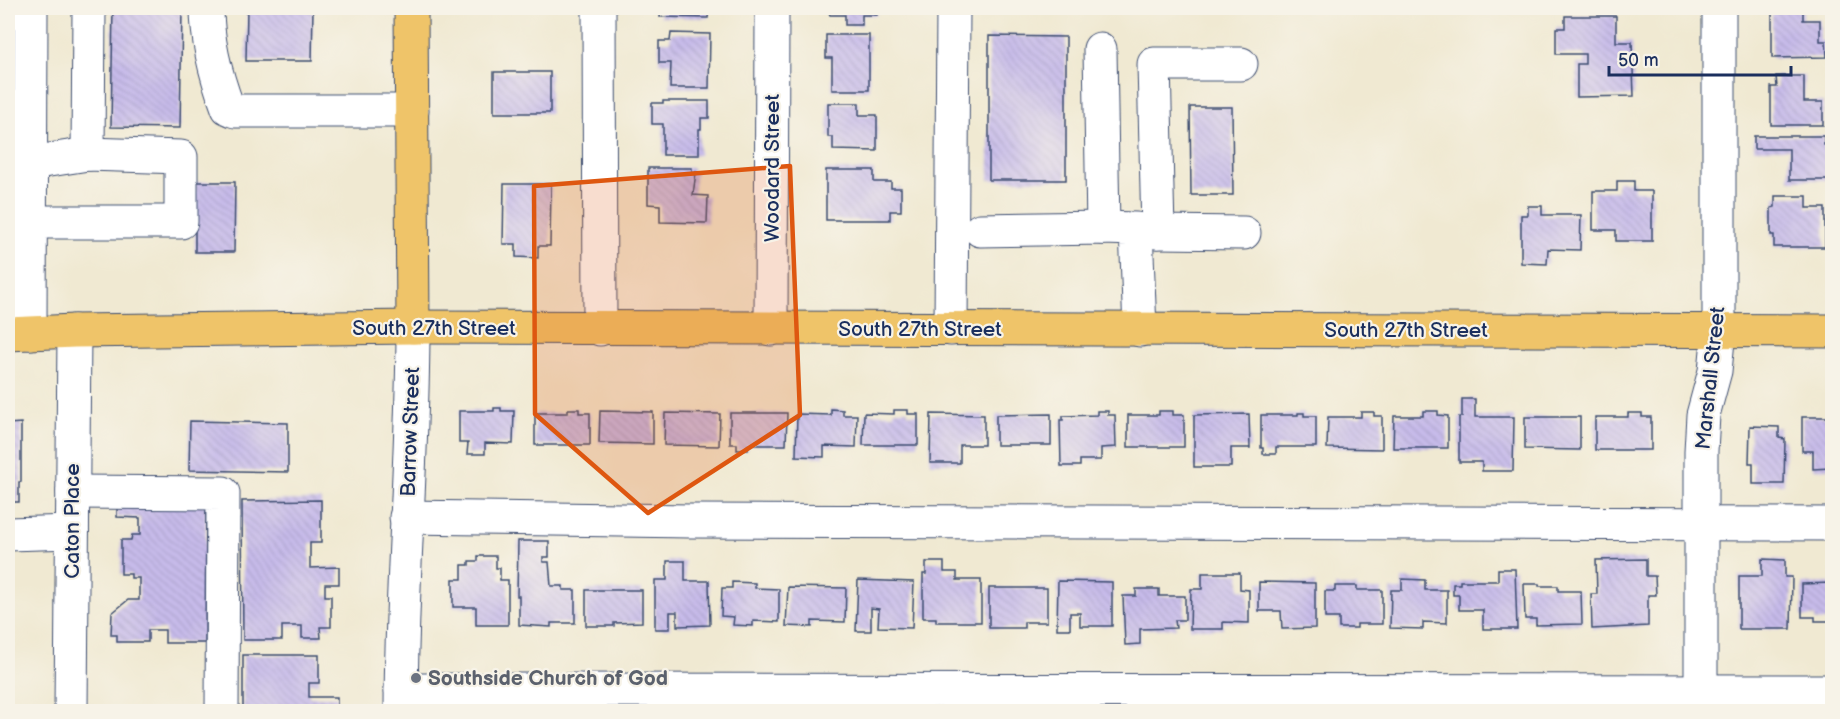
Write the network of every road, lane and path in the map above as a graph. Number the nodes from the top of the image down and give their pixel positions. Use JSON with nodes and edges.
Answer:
{"nodes":[{"id":1,"x":31,"y":8,"type":"edge"},
{"id":2,"x":89,"y":8,"type":"edge"},
{"id":3,"x":207,"y":8,"type":"edge"},
{"id":4,"x":411,"y":8,"type":"edge"},
{"id":5,"x":599,"y":8,"type":"edge"},
{"id":6,"x":772,"y":8,"type":"edge"},
{"id":7,"x":953,"y":8,"type":"edge"},
{"id":8,"x":1719,"y":8,"type":"edge"},
{"id":9,"x":1100,"y":49,"type":"dead end"},
{"id":10,"x":1241,"y":64,"type":"dead end"},
{"id":11,"x":19,"y":108,"type":"edge"},
{"id":12,"x":412,"y":111,"type":"junction"},
{"id":13,"x":88,"y":153,"type":"junction"},
{"id":14,"x":19,"y":163,"type":"edge"},
{"id":15,"x":30,"y":222,"type":"junction"},
{"id":16,"x":1103,"y":228,"type":"junction"},
{"id":17,"x":980,"y":230,"type":"dead end"},
{"id":18,"x":1147,"y":231,"type":"junction"},
{"id":19,"x":1244,"y":233,"type":"dead end"},
{"id":20,"x":19,"y":264,"type":"edge"},
{"id":21,"x":412,"y":327,"type":"junction"},
{"id":22,"x":600,"y":329,"type":"junction"},
{"id":23,"x":771,"y":329,"type":"junction"},
{"id":24,"x":951,"y":329,"type":"junction"},
{"id":25,"x":1140,"y":330,"type":"junction"},
{"id":26,"x":1719,"y":330,"type":"junction"},
{"id":27,"x":74,"y":331,"type":"junction"},
{"id":28,"x":1833,"y":331,"type":"edge"},
{"id":29,"x":19,"y":333,"type":"edge"},
{"id":30,"x":73,"y":492,"type":"junction"},
{"id":31,"x":406,"y":516,"type":"junction"},
{"id":32,"x":1701,"y":524,"type":"junction"},
{"id":33,"x":1833,"y":524,"type":"edge"},
{"id":34,"x":72,"y":532,"type":"junction"},
{"id":35,"x":8,"y":534,"type":"edge"},
{"id":36,"x":1833,"y":691,"type":"edge"},
{"id":37,"x":401,"y":701,"type":"edge"},
{"id":38,"x":1702,"y":701,"type":"edge"},
{"id":39,"x":71,"y":711,"type":"edge"},
{"id":40,"x":222,"y":711,"type":"edge"}],
"edges":[{"from":1,"to":11,"type":"street"},
{"from":2,"to":13,"type":"street"},
{"from":3,"to":12,"type":"street"},
{"from":4,"to":12,"type":"main road","name":"Barrow Street"},
{"from":5,"to":22,"type":"street"},
{"from":6,"to":23,"type":"street","name":"Woodard Street"},
{"from":7,"to":24,"type":"street"},
{"from":8,"to":26,"type":"street","name":"Marshall Street"},
{"from":9,"to":16,"type":"street"},
{"from":10,"to":18,"type":"street"},
{"from":11,"to":14,"type":"street"},
{"from":12,"to":21,"type":"main road","name":"Barrow Street"},
{"from":13,"to":14,"type":"street"},
{"from":13,"to":15,"type":"street"},
{"from":14,"to":15,"type":"street"},
{"from":15,"to":20,"type":"street"},
{"from":16,"to":17,"type":"street"},
{"from":16,"to":18,"type":"street"},
{"from":18,"to":19,"type":"street"},
{"from":18,"to":25,"type":"street"},
{"from":20,"to":29,"type":"street"},
{"from":21,"to":22,"type":"main road","name":"South 27th Street"},
{"from":21,"to":27,"type":"main road","name":"South 27th Street"},
{"from":21,"to":31,"type":"street","name":"Barrow Street"},
{"from":22,"to":23,"type":"main road","name":"South 27th Street"},
{"from":23,"to":24,"type":"main road","name":"South 27th Street"},
{"from":24,"to":25,"type":"main road","name":"South 27th Street"},
{"from":25,"to":26,"type":"main road","name":"South 27th Street"},
{"from":26,"to":28,"type":"main road","name":"South 27th Street"},
{"from":26,"to":32,"type":"street","name":"Marshall Street"},
{"from":27,"to":29,"type":"main road","name":"South 27th Street"},
{"from":27,"to":30,"type":"street","name":"Caton Place"},
{"from":30,"to":34,"type":"street","name":"Caton Place"},
{"from":30,"to":40,"type":"street"},
{"from":31,"to":32,"type":"street"},
{"from":31,"to":37,"type":"street","name":"Barrow Street"},
{"from":32,"to":33,"type":"street"},
{"from":32,"to":38,"type":"street","name":"Marshall Street"},
{"from":34,"to":35,"type":"street"},
{"from":34,"to":39,"type":"street","name":"Caton Place"},
{"from":36,"to":38,"type":"street"},
{"from":37,"to":38,"type":"street"}]}
